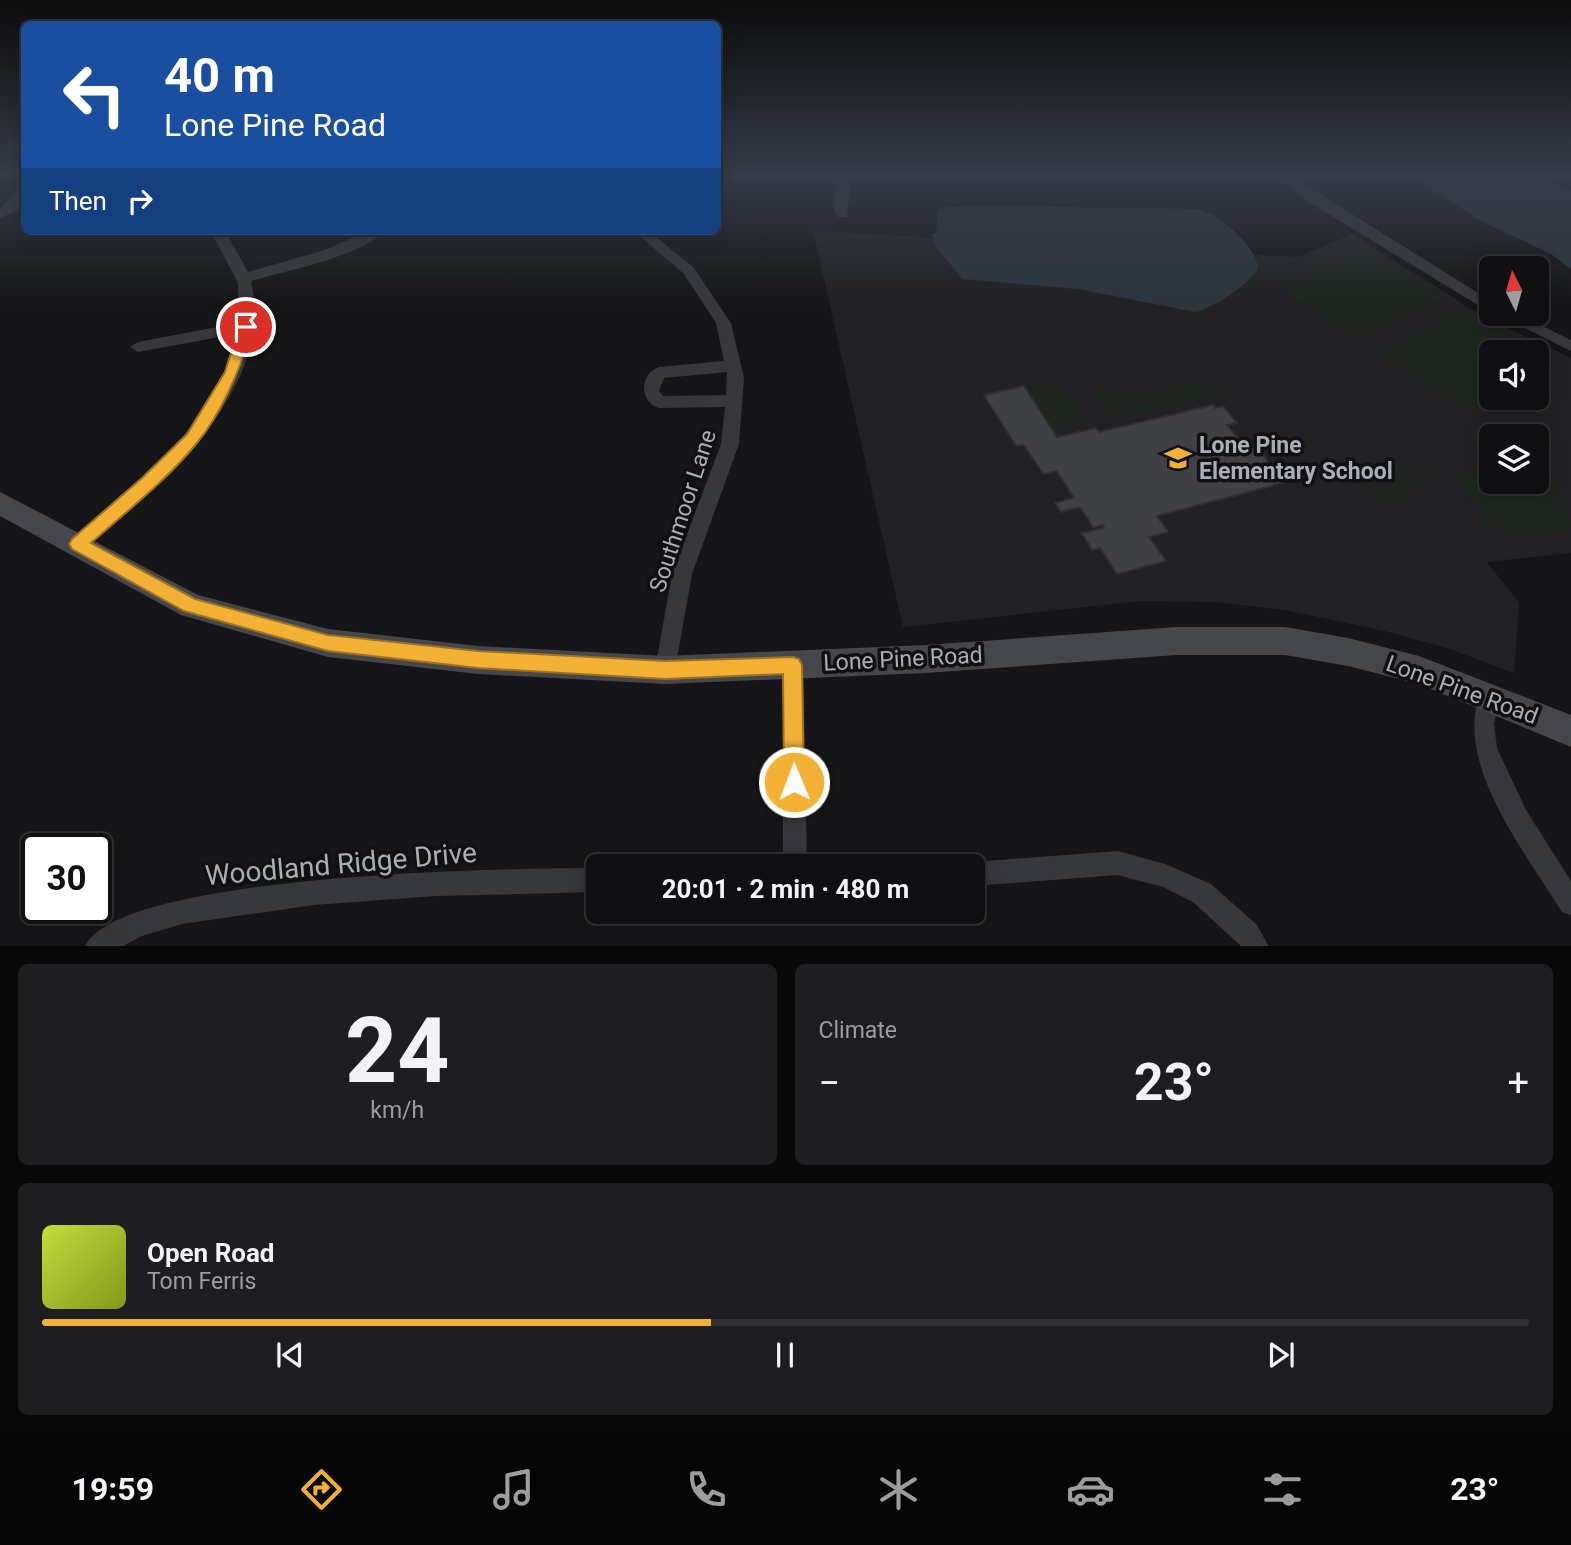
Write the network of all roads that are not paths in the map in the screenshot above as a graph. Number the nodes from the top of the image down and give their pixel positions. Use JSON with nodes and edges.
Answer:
{"nodes":[{"id":1,"x":1343,"y":217,"type":"edge"},
{"id":2,"x":220,"y":235,"type":"edge"},
{"id":3,"x":371,"y":235,"type":"edge"},
{"id":4,"x":646,"y":235,"type":"edge"},
{"id":5,"x":244,"y":278,"type":"junction"},
{"id":6,"x":1479,"y":301,"type":"edge"},
{"id":7,"x":1529,"y":326,"type":"edge"},
{"id":8,"x":246,"y":327,"type":"junction"},
{"id":9,"x":1571,"y":346,"type":"edge"},
{"id":10,"x":138,"y":347,"type":"dead end"},
{"id":11,"x":734,"y":366,"type":"junction"},
{"id":12,"x":736,"y":401,"type":"junction"},
{"id":13,"x":0,"y":503,"type":"edge"},
{"id":14,"x":78,"y":544,"type":"junction"},
{"id":15,"x":793,"y":665,"type":"junction"},
{"id":16,"x":665,"y":670,"type":"junction"},
{"id":17,"x":1489,"y":696,"type":"junction"},
{"id":18,"x":1571,"y":731,"type":"edge"},
{"id":19,"x":795,"y":854,"type":"edge"},
{"id":20,"x":985,"y":873,"type":"edge"},
{"id":21,"x":586,"y":880,"type":"edge"},
{"id":22,"x":1571,"y":903,"type":"edge"},
{"id":23,"x":99,"y":946,"type":"edge"},
{"id":24,"x":1256,"y":946,"type":"edge"}],
"edges":[{"from":1,"to":6,"type":"street"},
{"from":2,"to":5,"type":"street"},
{"from":3,"to":5,"type":"street"},
{"from":4,"to":11,"type":"street","name":"Southmoor Lane"},
{"from":5,"to":8,"type":"street"},
{"from":7,"to":9,"type":"street"},
{"from":8,"to":10,"type":"street"},
{"from":8,"to":14,"type":"street"},
{"from":11,"to":12,"type":"street","name":"Southmoor Lane"},
{"from":11,"to":12,"type":"street"},
{"from":12,"to":16,"type":"street","name":"Southmoor Lane"},
{"from":13,"to":14,"type":"street","name":"Lone Pine Road"},
{"from":14,"to":16,"type":"street","name":"Lone Pine Road"},
{"from":15,"to":16,"type":"street","name":"Lone Pine Road"},
{"from":15,"to":17,"type":"street","name":"Lone Pine Road"},
{"from":15,"to":19,"type":"street"},
{"from":17,"to":18,"type":"street","name":"Lone Pine Road"},
{"from":17,"to":22,"type":"street"},
{"from":20,"to":24,"type":"street"},
{"from":21,"to":23,"type":"street","name":"Woodland Ridge Drive"}]}
